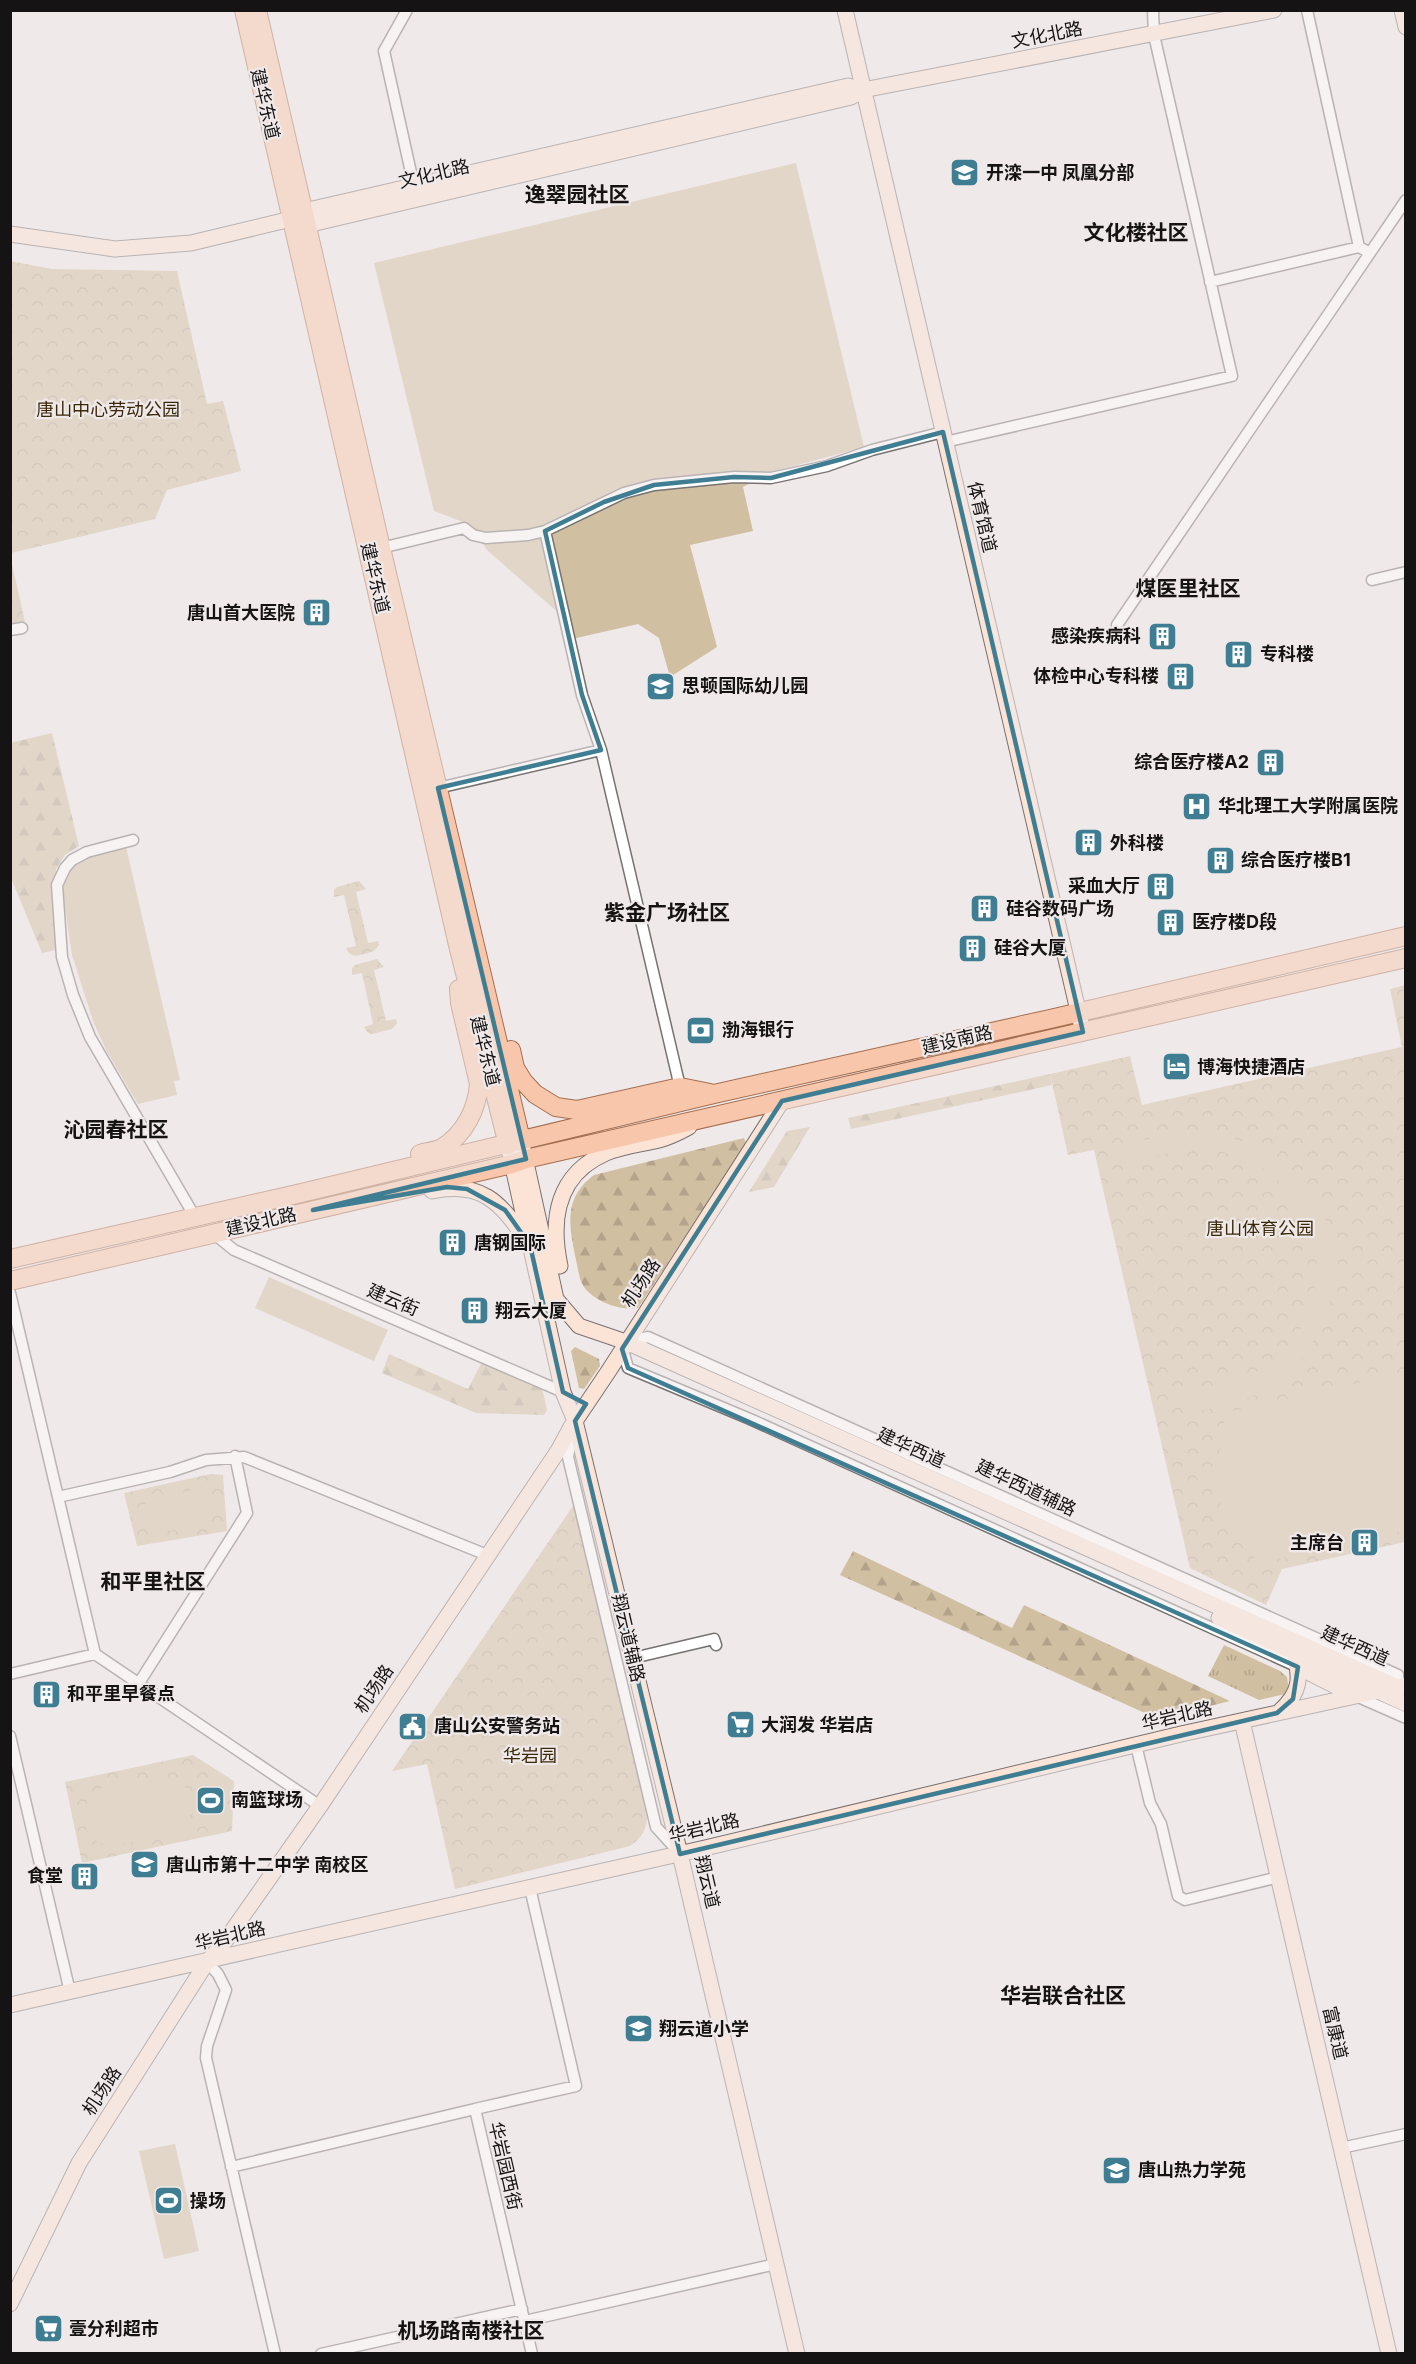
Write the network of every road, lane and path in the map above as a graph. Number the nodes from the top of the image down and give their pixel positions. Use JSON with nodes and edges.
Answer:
{"nodes":[{"id":1,"x":244,"y":10,"type":"edge"},
{"id":2,"x":257,"y":10,"type":"edge"},
{"id":3,"x":407,"y":10,"type":"edge"},
{"id":4,"x":845,"y":10,"type":"edge"},
{"id":5,"x":1153,"y":10,"type":"edge"},
{"id":6,"x":1274,"y":10,"type":"edge"},
{"id":7,"x":1307,"y":10,"type":"edge"},
{"id":8,"x":1402,"y":10,"type":"edge"},
{"id":9,"x":1406,"y":27,"type":"edge"},
{"id":10,"x":1154,"y":35,"type":"junction"},
{"id":11,"x":863,"y":90,"type":"junction"},
{"id":12,"x":414,"y":186,"type":"junction"},
{"id":13,"x":1406,"y":201,"type":"edge"},
{"id":14,"x":301,"y":218,"type":"junction"},
{"id":15,"x":10,"y":234,"type":"edge"},
{"id":16,"x":1359,"y":247,"type":"junction"},
{"id":17,"x":1370,"y":253,"type":"junction"},
{"id":18,"x":1210,"y":282,"type":"junction"},
{"id":19,"x":944,"y":437,"type":"junction"},
{"id":20,"x":545,"y":531,"type":"junction"},
{"id":21,"x":381,"y":548,"type":"junction"},
{"id":22,"x":1406,"y":572,"type":"edge"},
{"id":23,"x":1372,"y":580,"type":"dead end"},
{"id":24,"x":1117,"y":625,"type":"dead end"},
{"id":25,"x":22,"y":628,"type":"dead end"},
{"id":26,"x":10,"y":630,"type":"edge"},
{"id":27,"x":601,"y":750,"type":"junction"},
{"id":28,"x":438,"y":788,"type":"junction"},
{"id":29,"x":133,"y":840,"type":"dead end"},
{"id":30,"x":1406,"y":936,"type":"edge"},
{"id":31,"x":466,"y":943,"type":"junction"},
{"id":32,"x":1406,"y":958,"type":"edge"},
{"id":33,"x":1078,"y":1013,"type":"junction"},
{"id":34,"x":1083,"y":1032,"type":"junction"},
{"id":35,"x":681,"y":1087,"type":"junction"},
{"id":36,"x":714,"y":1094,"type":"junction"},
{"id":37,"x":782,"y":1101,"type":"junction"},
{"id":38,"x":715,"y":1116,"type":"junction"},
{"id":39,"x":515,"y":1142,"type":"junction"},
{"id":40,"x":519,"y":1162,"type":"junction"},
{"id":41,"x":297,"y":1194,"type":"junction"},
{"id":42,"x":313,"y":1210,"type":"junction"},
{"id":43,"x":195,"y":1217,"type":"junction"},
{"id":44,"x":213,"y":1233,"type":"junction"},
{"id":45,"x":530,"y":1245,"type":"junction"},
{"id":46,"x":10,"y":1259,"type":"edge"},
{"id":47,"x":10,"y":1281,"type":"edge"},
{"id":48,"x":10,"y":1293,"type":"edge"},
{"id":49,"x":579,"y":1326,"type":"junction"},
{"id":50,"x":609,"y":1337,"type":"junction"},
{"id":51,"x":624,"y":1346,"type":"junction"},
{"id":52,"x":609,"y":1372,"type":"junction"},
{"id":53,"x":563,"y":1392,"type":"junction"},
{"id":54,"x":588,"y":1401,"type":"junction"},
{"id":55,"x":575,"y":1421,"type":"junction"},
{"id":56,"x":235,"y":1456,"type":"junction"},
{"id":57,"x":58,"y":1497,"type":"junction"},
{"id":58,"x":487,"y":1555,"type":"junction"},
{"id":59,"x":716,"y":1645,"type":"dead end"},
{"id":60,"x":1294,"y":1652,"type":"junction"},
{"id":61,"x":95,"y":1654,"type":"junction"},
{"id":62,"x":633,"y":1658,"type":"junction"},
{"id":63,"x":1298,"y":1667,"type":"junction"},
{"id":64,"x":10,"y":1674,"type":"edge"},
{"id":65,"x":139,"y":1683,"type":"junction"},
{"id":66,"x":1403,"y":1688,"type":"edge"},
{"id":67,"x":1379,"y":1692,"type":"junction"},
{"id":68,"x":1355,"y":1696,"type":"junction"},
{"id":69,"x":1406,"y":1704,"type":"edge"},
{"id":70,"x":1277,"y":1713,"type":"junction"},
{"id":71,"x":1406,"y":1718,"type":"edge"},
{"id":72,"x":1242,"y":1721,"type":"junction"},
{"id":73,"x":10,"y":1736,"type":"edge"},
{"id":74,"x":1136,"y":1745,"type":"junction"},
{"id":75,"x":320,"y":1806,"type":"junction"},
{"id":76,"x":680,"y":1854,"type":"junction"},
{"id":77,"x":1279,"y":1877,"type":"junction"},
{"id":78,"x":530,"y":1888,"type":"junction"},
{"id":79,"x":207,"y":1962,"type":"junction"},
{"id":80,"x":70,"y":1992,"type":"junction"},
{"id":81,"x":10,"y":2005,"type":"edge"},
{"id":82,"x":475,"y":2109,"type":"junction"},
{"id":83,"x":1406,"y":2134,"type":"edge"},
{"id":84,"x":1341,"y":2148,"type":"junction"},
{"id":85,"x":231,"y":2167,"type":"junction"},
{"id":86,"x":776,"y":2264,"type":"junction"},
{"id":87,"x":10,"y":2304,"type":"edge"},
{"id":88,"x":522,"y":2309,"type":"junction"},
{"id":89,"x":525,"y":2321,"type":"junction"},
{"id":90,"x":275,"y":2354,"type":"edge"},
{"id":91,"x":321,"y":2354,"type":"edge"},
{"id":92,"x":532,"y":2354,"type":"edge"},
{"id":93,"x":797,"y":2354,"type":"edge"},
{"id":94,"x":1389,"y":2354,"type":"edge"}],
"edges":[{"from":1,"to":14,"type":"main road","name":"建华东道"},
{"from":2,"to":14,"type":"main road","name":"建华东道"},
{"from":3,"to":12,"type":"street"},
{"from":4,"to":11,"type":"street","name":"体育馆道"},
{"from":5,"to":10,"type":"street"},
{"from":6,"to":10,"type":"street","name":"文化北路"},
{"from":7,"to":16,"type":"street"},
{"from":8,"to":9,"type":"street"},
{"from":10,"to":11,"type":"street","name":"文化北路"},
{"from":10,"to":18,"type":"street"},
{"from":11,"to":12,"type":"street","name":"文化北路"},
{"from":11,"to":14,"type":"street","name":"文化北路"},
{"from":11,"to":19,"type":"street","name":"体育馆道"},
{"from":12,"to":14,"type":"street","name":"文化北路"},
{"from":13,"to":17,"type":"street"},
{"from":14,"to":15,"type":"street","name":"文化北路"},
{"from":14,"to":21,"type":"main road","name":"建华东道"},
{"from":14,"to":31,"type":"main road","name":"建华东道"},
{"from":16,"to":17,"type":"street"},
{"from":16,"to":18,"type":"street"},
{"from":17,"to":24,"type":"street"},
{"from":18,"to":19,"type":"street"},
{"from":19,"to":20,"type":"street"},
{"from":19,"to":33,"type":"street","name":"体育馆道"},
{"from":20,"to":21,"type":"street"},
{"from":20,"to":27,"type":"street"},
{"from":21,"to":28,"type":"main road","name":"建华东道"},
{"from":22,"to":23,"type":"street"},
{"from":25,"to":26,"type":"street"},
{"from":27,"to":28,"type":"street"},
{"from":27,"to":35,"type":"street"},
{"from":28,"to":31,"type":"main road","name":"建华东道"},
{"from":29,"to":43,"type":"street"},
{"from":30,"to":33,"type":"main road","name":"建设南路"},
{"from":31,"to":35,"type":"main road"},
{"from":31,"to":39,"type":"main road","name":"建华东道"},
{"from":31,"to":41,"type":"main road"},
{"from":32,"to":34,"type":"main road","name":"建设南路"},
{"from":33,"to":34,"type":"street","name":"体育馆道"},
{"from":33,"to":36,"type":"main road","name":"建设南路"},
{"from":34,"to":37,"type":"main road","name":"建设南路"},
{"from":35,"to":36,"type":"main road"},
{"from":36,"to":39,"type":"main road","name":"建设南路"},
{"from":37,"to":38,"type":"main road","name":"建设南路"},
{"from":37,"to":51,"type":"street","name":"机场路"},
{"from":38,"to":40,"type":"main road","name":"建设南路"},
{"from":38,"to":49,"type":"street"},
{"from":39,"to":40,"type":"street","name":"建华西道"},
{"from":39,"to":41,"type":"main road","name":"建设北路"},
{"from":40,"to":42,"type":"main road","name":"建设北路"},
{"from":40,"to":45,"type":"street","name":"建华西道"},
{"from":40,"to":49,"type":"street","name":"建华西道"},
{"from":41,"to":43,"type":"main road","name":"建设北路"},
{"from":42,"to":44,"type":"main road","name":"建设北路"},
{"from":42,"to":45,"type":"street"},
{"from":43,"to":46,"type":"main road","name":"建设北路"},
{"from":44,"to":47,"type":"main road","name":"建设北路"},
{"from":44,"to":53,"type":"street","name":"建云街"},
{"from":45,"to":53,"type":"street","name":"建华西道"},
{"from":48,"to":57,"type":"street"},
{"from":49,"to":50,"type":"street","name":"建华西道"},
{"from":50,"to":51,"type":"street","name":"建华西道"},
{"from":50,"to":52,"type":"street"},
{"from":51,"to":52,"type":"street","name":"机场路"},
{"from":51,"to":60,"type":"street","name":"建华西道"},
{"from":51,"to":63,"type":"street"},
{"from":51,"to":66,"type":"street","name":"建华西道"},
{"from":52,"to":54,"type":"street","name":"机场路"},
{"from":53,"to":54,"type":"street"},
{"from":53,"to":55,"type":"street","name":"建华西道"},
{"from":54,"to":55,"type":"street","name":"机场路"},
{"from":55,"to":58,"type":"street","name":"机场路"},
{"from":55,"to":62,"type":"street","name":"翔云道"},
{"from":55,"to":76,"type":"street","name":"翔云道辅路"},
{"from":56,"to":57,"type":"street"},
{"from":56,"to":58,"type":"street"},
{"from":56,"to":65,"type":"street"},
{"from":57,"to":61,"type":"street"},
{"from":58,"to":75,"type":"street","name":"机场路"},
{"from":59,"to":62,"type":"street"},
{"from":60,"to":63,"type":"street"},
{"from":60,"to":67,"type":"street","name":"建华西道"},
{"from":61,"to":64,"type":"street"},
{"from":61,"to":65,"type":"street"},
{"from":62,"to":76,"type":"street","name":"翔云道"},
{"from":63,"to":68,"type":"street"},
{"from":63,"to":70,"type":"street"},
{"from":65,"to":75,"type":"street"},
{"from":66,"to":67,"type":"street","name":"华岩北路"},
{"from":67,"to":68,"type":"street","name":"华岩北路"},
{"from":67,"to":69,"type":"street","name":"建华西道"},
{"from":68,"to":70,"type":"street","name":"华岩北路"},
{"from":68,"to":71,"type":"street"},
{"from":70,"to":72,"type":"street","name":"华岩北路"},
{"from":72,"to":74,"type":"street","name":"华岩北路"},
{"from":72,"to":77,"type":"street","name":"富康道"},
{"from":73,"to":80,"type":"street"},
{"from":74,"to":76,"type":"street","name":"华岩北路"},
{"from":74,"to":77,"type":"street"},
{"from":75,"to":79,"type":"street","name":"机场路"},
{"from":76,"to":78,"type":"street","name":"华岩北路"},
{"from":76,"to":86,"type":"street","name":"翔云道"},
{"from":77,"to":84,"type":"street","name":"富康道"},
{"from":78,"to":79,"type":"street","name":"华岩北路"},
{"from":78,"to":82,"type":"street","name":"华岩园西街"},
{"from":79,"to":80,"type":"street","name":"华岩北路"},
{"from":79,"to":85,"type":"street"},
{"from":79,"to":87,"type":"street","name":"机场路"},
{"from":80,"to":81,"type":"street","name":"华岩北路"},
{"from":82,"to":85,"type":"street"},
{"from":82,"to":88,"type":"street","name":"华岩园西街"},
{"from":83,"to":84,"type":"street"},
{"from":84,"to":94,"type":"street","name":"富康道"},
{"from":85,"to":90,"type":"street"},
{"from":86,"to":89,"type":"street"},
{"from":86,"to":93,"type":"street","name":"翔云道"},
{"from":88,"to":89,"type":"street","name":"华岩园西街"},
{"from":88,"to":91,"type":"street"},
{"from":89,"to":92,"type":"street","name":"华岩园西街"}]}
